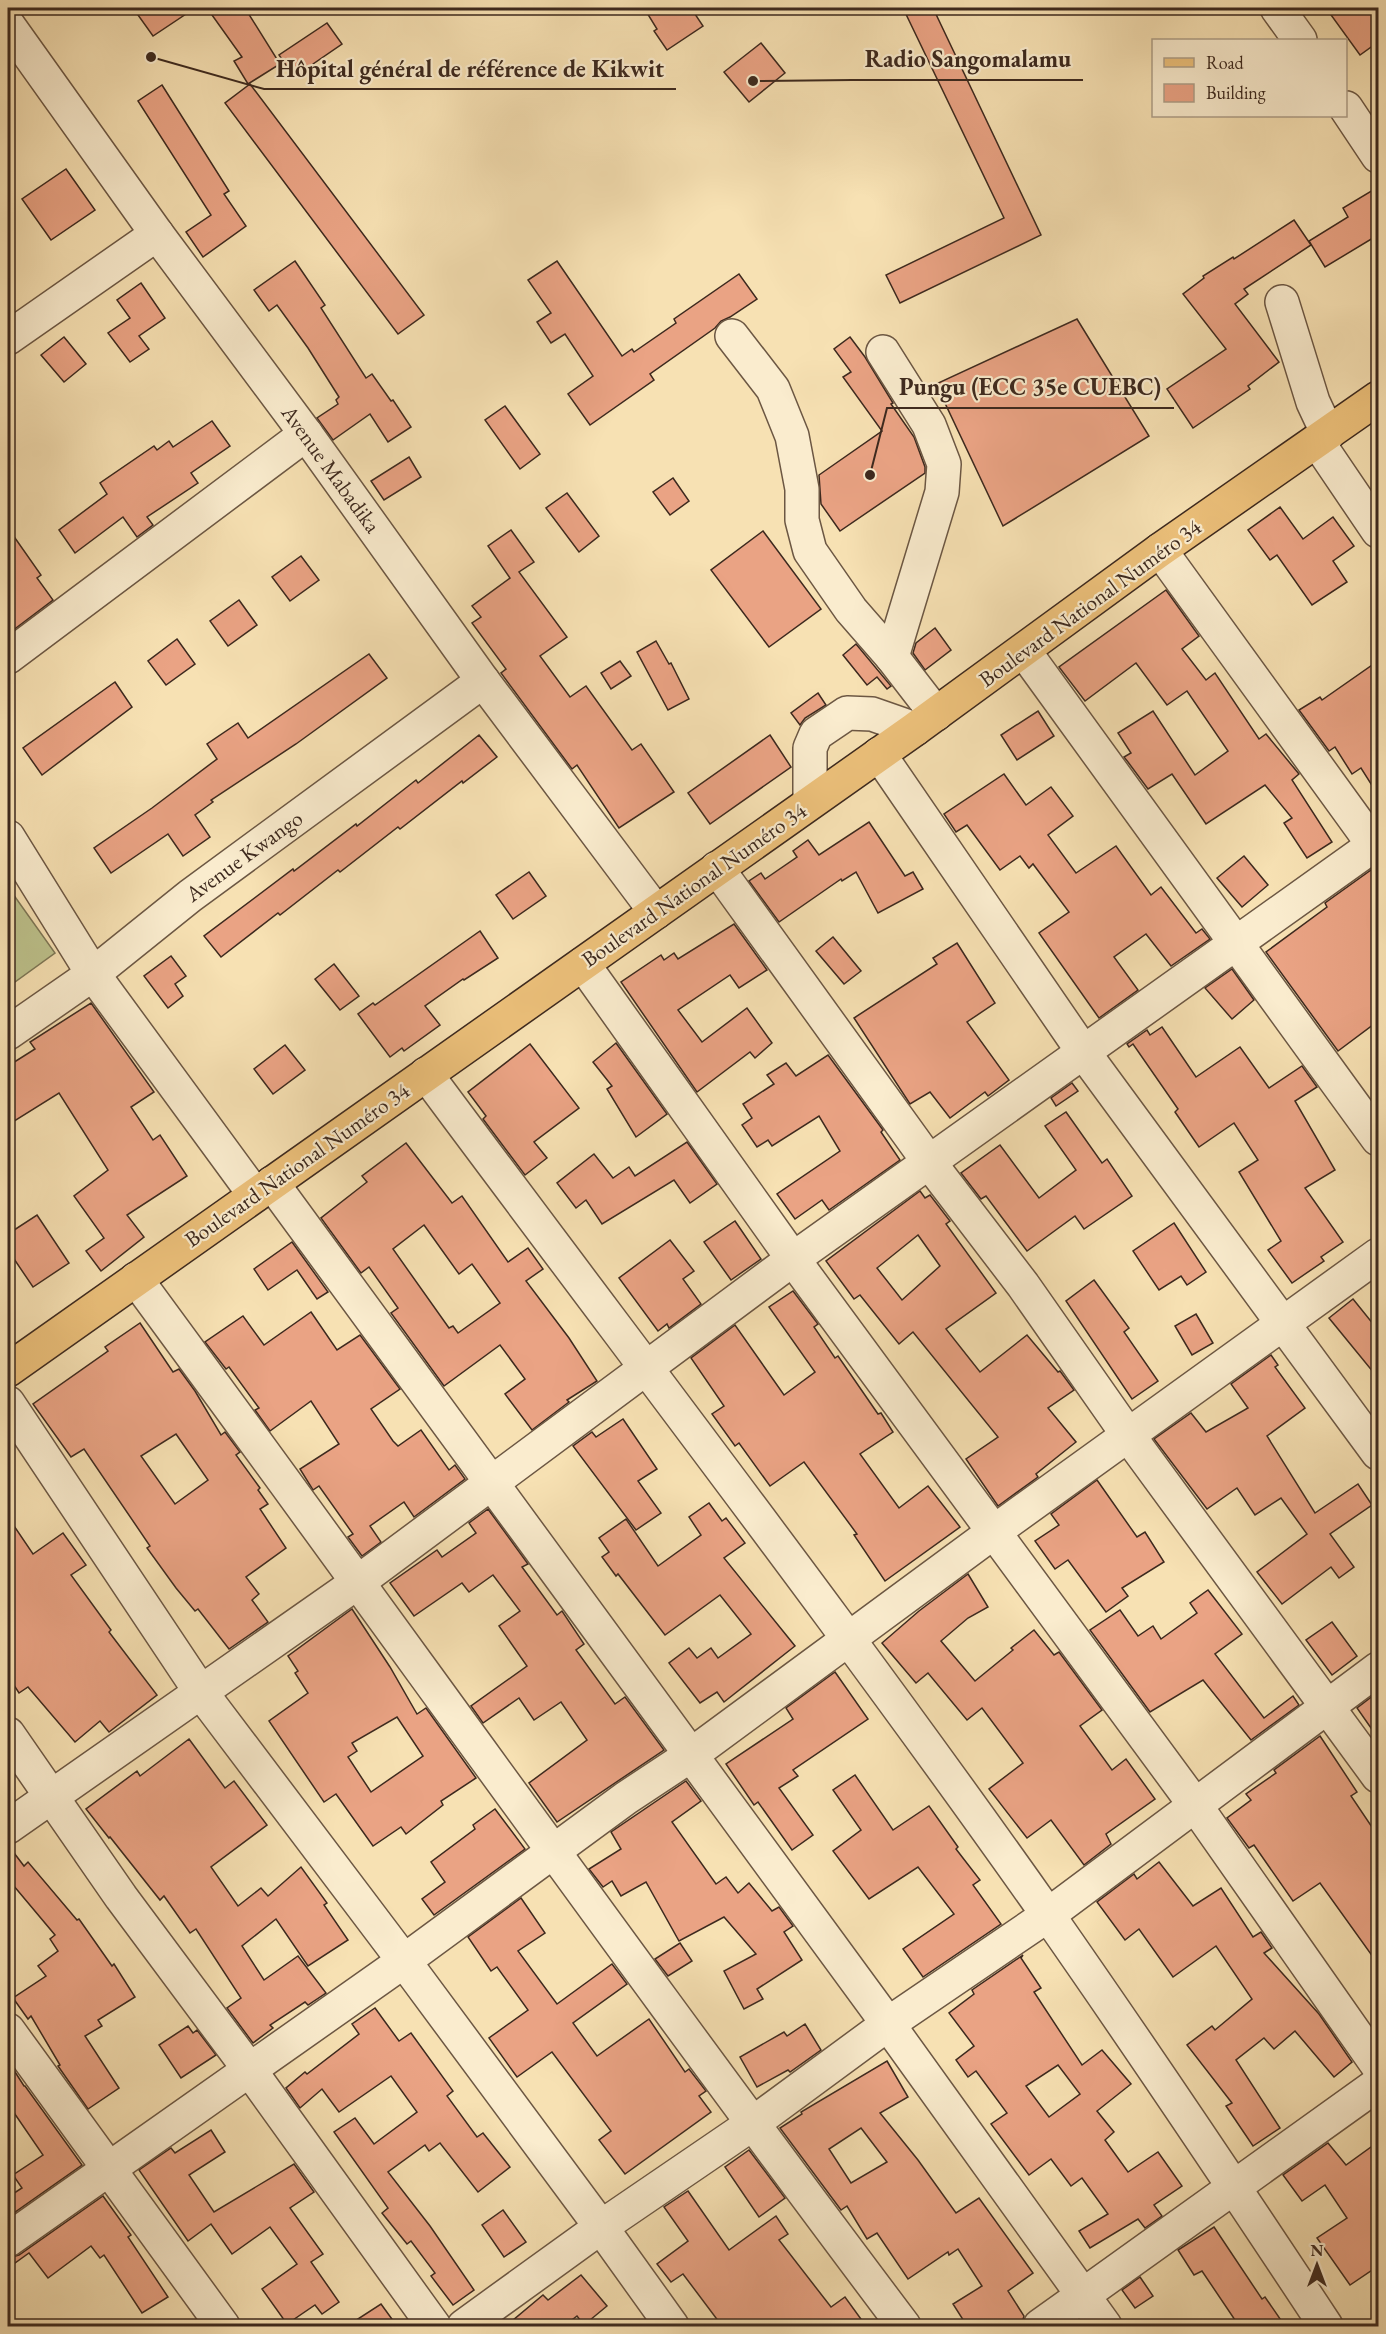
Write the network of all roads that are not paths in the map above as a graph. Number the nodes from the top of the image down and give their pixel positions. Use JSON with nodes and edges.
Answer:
{"nodes":[{"id":1,"x":1277,"y":8,"type":"edge"},
{"id":2,"x":8,"y":25,"type":"edge"},
{"id":3,"x":1299,"y":39,"type":"edge"},
{"id":4,"x":1347,"y":110,"type":"edge"},
{"id":5,"x":1378,"y":156,"type":"edge"},
{"id":6,"x":157,"y":234,"type":"junction"},
{"id":7,"x":1282,"y":302,"type":"dead end"},
{"id":8,"x":732,"y":336,"type":"dead end"},
{"id":9,"x":8,"y":338,"type":"edge"},
{"id":10,"x":883,"y":352,"type":"dead end"},
{"id":11,"x":1378,"y":398,"type":"edge"},
{"id":12,"x":306,"y":434,"type":"junction"},
{"id":13,"x":1322,"y":437,"type":"junction"},
{"id":14,"x":1378,"y":531,"type":"edge"},
{"id":15,"x":1160,"y":550,"type":"junction"},
{"id":16,"x":1024,"y":651,"type":"junction"},
{"id":17,"x":8,"y":657,"type":"edge"},
{"id":18,"x":892,"y":657,"type":"junction"},
{"id":19,"x":483,"y":681,"type":"junction"},
{"id":20,"x":926,"y":722,"type":"junction"},
{"id":21,"x":879,"y":754,"type":"junction"},
{"id":22,"x":810,"y":802,"type":"junction"},
{"id":23,"x":8,"y":837,"type":"edge"},
{"id":24,"x":1377,"y":846,"type":"edge"},
{"id":25,"x":717,"y":868,"type":"junction"},
{"id":26,"x":656,"y":912,"type":"junction"},
{"id":27,"x":1237,"y":941,"type":"junction"},
{"id":28,"x":583,"y":964,"type":"junction"},
{"id":29,"x":93,"y":974,"type":"junction"},
{"id":30,"x":8,"y":1033,"type":"edge"},
{"id":31,"x":1084,"y":1053,"type":"junction"},
{"id":32,"x":426,"y":1074,"type":"junction"},
{"id":33,"x":1378,"y":1139,"type":"edge"},
{"id":34,"x":929,"y":1162,"type":"junction"},
{"id":35,"x":264,"y":1189,"type":"junction"},
{"id":36,"x":1378,"y":1255,"type":"edge"},
{"id":37,"x":794,"y":1259,"type":"junction"},
{"id":38,"x":136,"y":1279,"type":"junction"},
{"id":39,"x":1284,"y":1322,"type":"junction"},
{"id":40,"x":646,"y":1369,"type":"junction"},
{"id":41,"x":8,"y":1370,"type":"edge"},
{"id":42,"x":8,"y":1403,"type":"edge"},
{"id":43,"x":1128,"y":1435,"type":"junction"},
{"id":44,"x":1378,"y":1453,"type":"edge"},
{"id":45,"x":493,"y":1484,"type":"junction"},
{"id":46,"x":995,"y":1531,"type":"junction"},
{"id":47,"x":358,"y":1581,"type":"junction"},
{"id":48,"x":848,"y":1639,"type":"junction"},
{"id":49,"x":1378,"y":1669,"type":"edge"},
{"id":50,"x":200,"y":1691,"type":"junction"},
{"id":51,"x":1327,"y":1707,"type":"junction"},
{"id":52,"x":8,"y":1734,"type":"edge"},
{"id":53,"x":691,"y":1755,"type":"junction"},
{"id":54,"x":1378,"y":1776,"type":"edge"},
{"id":55,"x":51,"y":1795,"type":"junction"},
{"id":56,"x":1195,"y":1805,"type":"junction"},
{"id":57,"x":8,"y":1827,"type":"edge"},
{"id":58,"x":555,"y":1851,"type":"junction"},
{"id":59,"x":1048,"y":1915,"type":"junction"},
{"id":60,"x":405,"y":1961,"type":"junction"},
{"id":61,"x":888,"y":2024,"type":"junction"},
{"id":62,"x":8,"y":2030,"type":"edge"},
{"id":63,"x":1378,"y":2066,"type":"edge"},
{"id":64,"x":249,"y":2069,"type":"junction"},
{"id":65,"x":1378,"y":2084,"type":"edge"},
{"id":66,"x":752,"y":2124,"type":"junction"},
{"id":67,"x":108,"y":2167,"type":"junction"},
{"id":68,"x":1235,"y":2188,"type":"junction"},
{"id":69,"x":602,"y":2227,"type":"junction"},
{"id":70,"x":8,"y":2240,"type":"edge"},
{"id":71,"x":1081,"y":2295,"type":"junction"},
{"id":72,"x":223,"y":2326,"type":"edge"},
{"id":73,"x":434,"y":2326,"type":"edge"},
{"id":74,"x":464,"y":2326,"type":"edge"},
{"id":75,"x":672,"y":2326,"type":"edge"},
{"id":76,"x":904,"y":2326,"type":"edge"},
{"id":77,"x":1040,"y":2326,"type":"edge"},
{"id":78,"x":1104,"y":2326,"type":"edge"},
{"id":79,"x":1326,"y":2326,"type":"edge"}],
"edges":[{"from":1,"to":3,"type":"street"},
{"from":2,"to":6,"type":"street","name":"Avenue Mabadika"},
{"from":4,"to":5,"type":"street"},
{"from":6,"to":9,"type":"street"},
{"from":6,"to":12,"type":"street","name":"Avenue Mabadika"},
{"from":7,"to":13,"type":"street"},
{"from":8,"to":18,"type":"street"},
{"from":10,"to":18,"type":"street"},
{"from":11,"to":13,"type":"main road","name":"Boulevard National Numéro 34"},
{"from":12,"to":17,"type":"street"},
{"from":12,"to":19,"type":"street","name":"Avenue Mabadika"},
{"from":13,"to":14,"type":"street"},
{"from":13,"to":15,"type":"main road","name":"Boulevard National Numéro 34"},
{"from":15,"to":16,"type":"main road","name":"Boulevard National Numéro 34"},
{"from":15,"to":24,"type":"street"},
{"from":16,"to":20,"type":"main road","name":"Boulevard National Numéro 34"},
{"from":16,"to":27,"type":"street"},
{"from":18,"to":20,"type":"street"},
{"from":19,"to":26,"type":"street","name":"Avenue Mabadika"},
{"from":19,"to":29,"type":"street","name":"Avenue Kwango"},
{"from":20,"to":21,"type":"main road","name":"Boulevard National Numéro 34"},
{"from":20,"to":22,"type":"street"},
{"from":21,"to":22,"type":"main road","name":"Boulevard National Numéro 34"},
{"from":21,"to":31,"type":"street"},
{"from":22,"to":25,"type":"main road","name":"Boulevard National Numéro 34"},
{"from":23,"to":29,"type":"street"},
{"from":24,"to":27,"type":"street"},
{"from":25,"to":26,"type":"main road","name":"Boulevard National Numéro 34"},
{"from":25,"to":34,"type":"street"},
{"from":26,"to":28,"type":"main road","name":"Boulevard National Numéro 34"},
{"from":27,"to":31,"type":"street"},
{"from":27,"to":33,"type":"street"},
{"from":28,"to":32,"type":"main road","name":"Boulevard National Numéro 34"},
{"from":28,"to":37,"type":"street"},
{"from":29,"to":30,"type":"street","name":"Avenue Kwango"},
{"from":29,"to":35,"type":"street"},
{"from":31,"to":34,"type":"street"},
{"from":31,"to":39,"type":"street"},
{"from":32,"to":35,"type":"main road","name":"Boulevard National Numéro 34"},
{"from":32,"to":40,"type":"street"},
{"from":34,"to":37,"type":"street"},
{"from":34,"to":43,"type":"street"},
{"from":35,"to":38,"type":"main road","name":"Boulevard National Numéro 34"},
{"from":35,"to":45,"type":"street"},
{"from":36,"to":39,"type":"street"},
{"from":37,"to":40,"type":"street"},
{"from":37,"to":46,"type":"street"},
{"from":38,"to":41,"type":"main road","name":"Boulevard National Numéro 34"},
{"from":38,"to":47,"type":"street"},
{"from":39,"to":43,"type":"street"},
{"from":39,"to":44,"type":"street"},
{"from":40,"to":45,"type":"street"},
{"from":40,"to":48,"type":"street"},
{"from":42,"to":50,"type":"street"},
{"from":43,"to":46,"type":"street"},
{"from":43,"to":51,"type":"street"},
{"from":45,"to":47,"type":"street"},
{"from":45,"to":53,"type":"street"},
{"from":46,"to":48,"type":"street"},
{"from":46,"to":56,"type":"street"},
{"from":47,"to":50,"type":"street"},
{"from":47,"to":58,"type":"street"},
{"from":48,"to":53,"type":"street"},
{"from":48,"to":59,"type":"street"},
{"from":49,"to":51,"type":"street"},
{"from":50,"to":55,"type":"street"},
{"from":50,"to":60,"type":"street"},
{"from":51,"to":54,"type":"street"},
{"from":51,"to":56,"type":"street"},
{"from":52,"to":55,"type":"street"},
{"from":53,"to":58,"type":"street"},
{"from":53,"to":61,"type":"street"},
{"from":55,"to":57,"type":"street"},
{"from":55,"to":64,"type":"street"},
{"from":56,"to":59,"type":"street"},
{"from":56,"to":63,"type":"street"},
{"from":58,"to":60,"type":"street"},
{"from":58,"to":66,"type":"street"},
{"from":59,"to":61,"type":"street"},
{"from":59,"to":68,"type":"street"},
{"from":60,"to":64,"type":"street"},
{"from":60,"to":69,"type":"street"},
{"from":61,"to":66,"type":"street"},
{"from":61,"to":71,"type":"street"},
{"from":62,"to":67,"type":"street"},
{"from":64,"to":67,"type":"street"},
{"from":64,"to":73,"type":"street"},
{"from":65,"to":68,"type":"street"},
{"from":66,"to":69,"type":"street"},
{"from":66,"to":76,"type":"street"},
{"from":67,"to":70,"type":"street"},
{"from":67,"to":72,"type":"street"},
{"from":68,"to":71,"type":"street"},
{"from":68,"to":79,"type":"street"},
{"from":69,"to":74,"type":"street"},
{"from":69,"to":75,"type":"street"},
{"from":71,"to":77,"type":"street"},
{"from":71,"to":78,"type":"street"}]}
